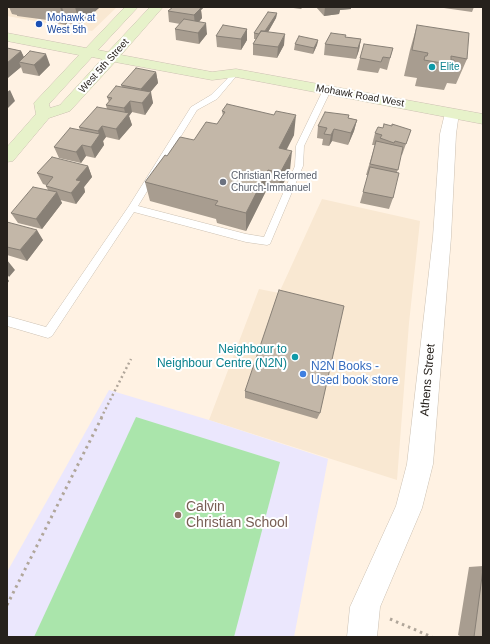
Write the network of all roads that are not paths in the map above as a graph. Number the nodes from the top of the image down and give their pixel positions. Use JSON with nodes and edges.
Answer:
{"nodes":[{"id":1,"x":132,"y":7,"type":"edge"},
{"id":2,"x":157,"y":7,"type":"edge"},
{"id":3,"x":7,"y":37,"type":"edge"},
{"id":4,"x":84,"y":37,"type":"dead end"},
{"id":5,"x":100,"y":40,"type":"junction"},
{"id":6,"x":123,"y":44,"type":"junction"},
{"id":7,"x":138,"y":47,"type":"dead end"},
{"id":8,"x":88,"y":52,"type":"junction"},
{"id":9,"x":112,"y":57,"type":"junction"},
{"id":10,"x":215,"y":62,"type":"dead end"},
{"id":11,"x":236,"y":74,"type":"junction"},
{"id":12,"x":327,"y":90,"type":"junction"},
{"id":13,"x":452,"y":113,"type":"junction"},
{"id":14,"x":44,"y":115,"type":"junction"},
{"id":15,"x":483,"y":119,"type":"edge"},
{"id":16,"x":7,"y":156,"type":"edge"},
{"id":17,"x":132,"y":208,"type":"junction"},
{"id":18,"x":7,"y":321,"type":"edge"},
{"id":19,"x":362,"y":637,"type":"edge"}],
"edges":[{"from":1,"to":5,"type":"main road","name":"West 5th Street"},
{"from":2,"to":6,"type":"main road","name":"West 5th Street"},
{"from":3,"to":8,"type":"main road","name":"Mohawk Road West"},
{"from":4,"to":5,"type":"main road"},
{"from":5,"to":6,"type":"main road"},
{"from":5,"to":8,"type":"main road","name":"West 5th Street"},
{"from":6,"to":7,"type":"main road"},
{"from":6,"to":9,"type":"main road","name":"West 5th Street"},
{"from":8,"to":9,"type":"main road","name":"Mohawk Road West"},
{"from":8,"to":14,"type":"main road","name":"West 5th Street"},
{"from":9,"to":11,"type":"main road","name":"Mohawk Road West"},
{"from":9,"to":14,"type":"main road","name":"West 5th Street"},
{"from":10,"to":11,"type":"main road","name":"Mohawk Road West"},
{"from":11,"to":12,"type":"main road","name":"Mohawk Road West"},
{"from":11,"to":17,"type":"lane"},
{"from":12,"to":13,"type":"main road","name":"Mohawk Road West"},
{"from":12,"to":17,"type":"lane"},
{"from":13,"to":15,"type":"main road","name":"Mohawk Road West"},
{"from":13,"to":19,"type":"street","name":"Athens Street"},
{"from":14,"to":16,"type":"main road","name":"West 5th Street"},
{"from":17,"to":18,"type":"lane"}]}
